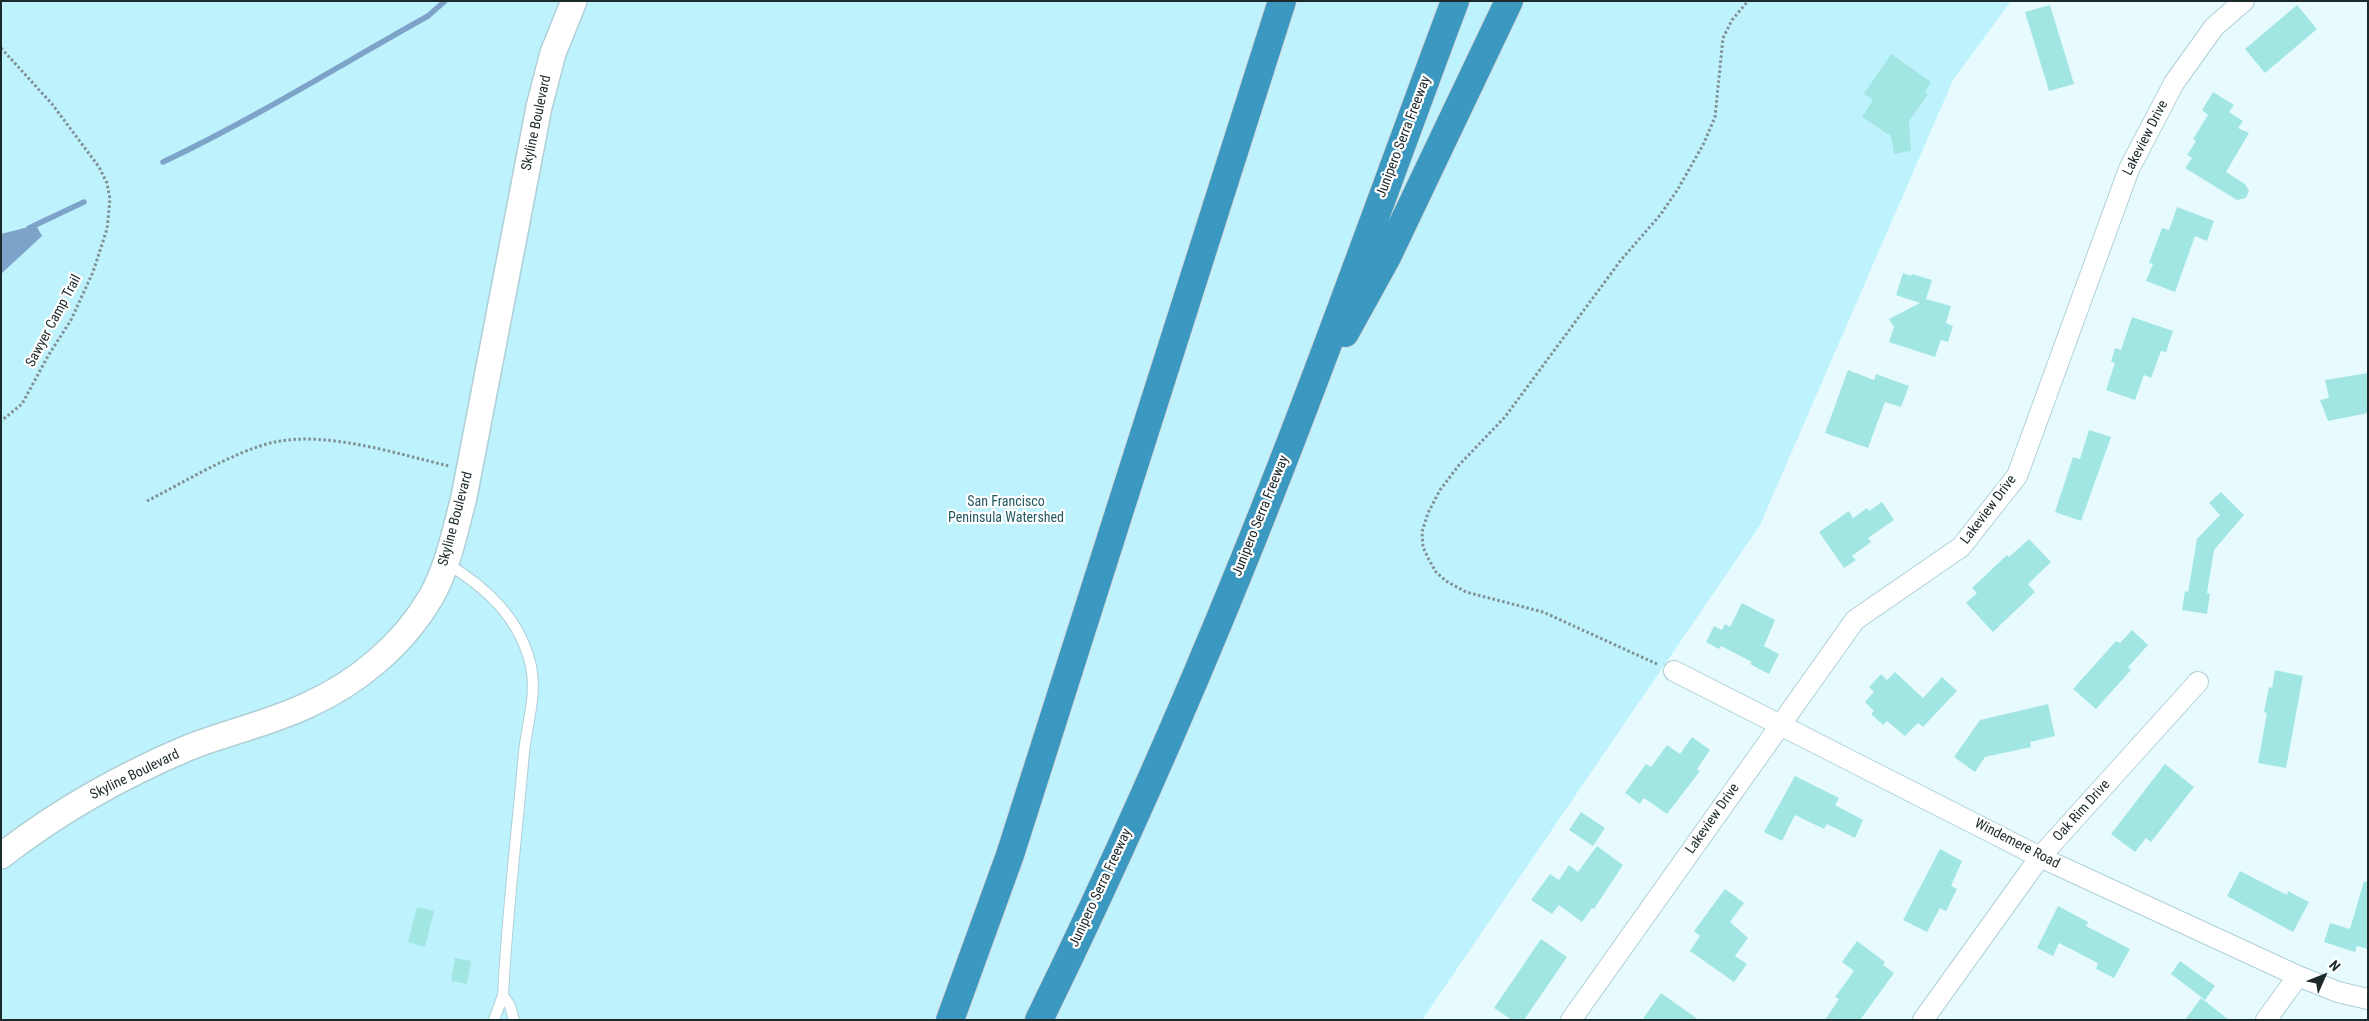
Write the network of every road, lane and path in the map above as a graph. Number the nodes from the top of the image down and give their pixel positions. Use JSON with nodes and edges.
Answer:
{"nodes":[{"id":1,"x":574,"y":1,"type":"edge"},
{"id":2,"x":1282,"y":1,"type":"edge"},
{"id":3,"x":1455,"y":1,"type":"edge"},
{"id":4,"x":1509,"y":1,"type":"edge"},
{"id":5,"x":1748,"y":1,"type":"edge"},
{"id":6,"x":2244,"y":1,"type":"edge"},
{"id":7,"x":1,"y":48,"type":"edge"},
{"id":8,"x":1303,"y":408,"type":"junction"},
{"id":9,"x":1,"y":420,"type":"edge"},
{"id":10,"x":469,"y":471,"type":"junction"},
{"id":11,"x":146,"y":501,"type":"dead end"},
{"id":12,"x":446,"y":563,"type":"junction"},
{"id":13,"x":1674,"y":671,"type":"joint"},
{"id":14,"x":2198,"y":682,"type":"dead end"},
{"id":15,"x":1781,"y":724,"type":"junction"},
{"id":16,"x":1,"y":856,"type":"edge"},
{"id":17,"x":2040,"y":857,"type":"junction"},
{"id":18,"x":2298,"y":976,"type":"junction"},
{"id":19,"x":503,"y":994,"type":"junction"},
{"id":20,"x":2368,"y":999,"type":"edge"},
{"id":21,"x":494,"y":1020,"type":"edge"},
{"id":22,"x":514,"y":1020,"type":"edge"},
{"id":23,"x":950,"y":1020,"type":"edge"},
{"id":24,"x":1039,"y":1020,"type":"edge"},
{"id":25,"x":1571,"y":1020,"type":"edge"},
{"id":26,"x":1923,"y":1020,"type":"edge"},
{"id":27,"x":2266,"y":1020,"type":"edge"}],
"edges":[{"from":1,"to":10,"type":"street","name":"Skyline Boulevard"},
{"from":2,"to":23,"type":"highway"},
{"from":3,"to":8,"type":"highway","name":"Junipero Serra Freeway"},
{"from":4,"to":8,"type":"highway"},
{"from":5,"to":13,"type":"path"},
{"from":6,"to":15,"type":"street","name":"Lakeview Drive"},
{"from":7,"to":9,"type":"path","name":"Sawyer Camp Trail"},
{"from":8,"to":24,"type":"highway","name":"Junipero Serra Freeway"},
{"from":10,"to":11,"type":"path"},
{"from":10,"to":12,"type":"street","name":"Skyline Boulevard"},
{"from":12,"to":16,"type":"street","name":"Skyline Boulevard"},
{"from":12,"to":19,"type":"lane"},
{"from":13,"to":15,"type":"street","name":"Windemere Road"},
{"from":14,"to":17,"type":"street","name":"Oak Rim Drive"},
{"from":15,"to":17,"type":"street","name":"Windemere Road"},
{"from":15,"to":25,"type":"street","name":"Lakeview Drive"},
{"from":17,"to":18,"type":"street","name":"Windemere Road"},
{"from":17,"to":26,"type":"street","name":"Oak Rim Drive"},
{"from":18,"to":20,"type":"street","name":"Windemere Road"},
{"from":18,"to":27,"type":"street"},
{"from":19,"to":21,"type":"lane"},
{"from":19,"to":22,"type":"lane"}]}
